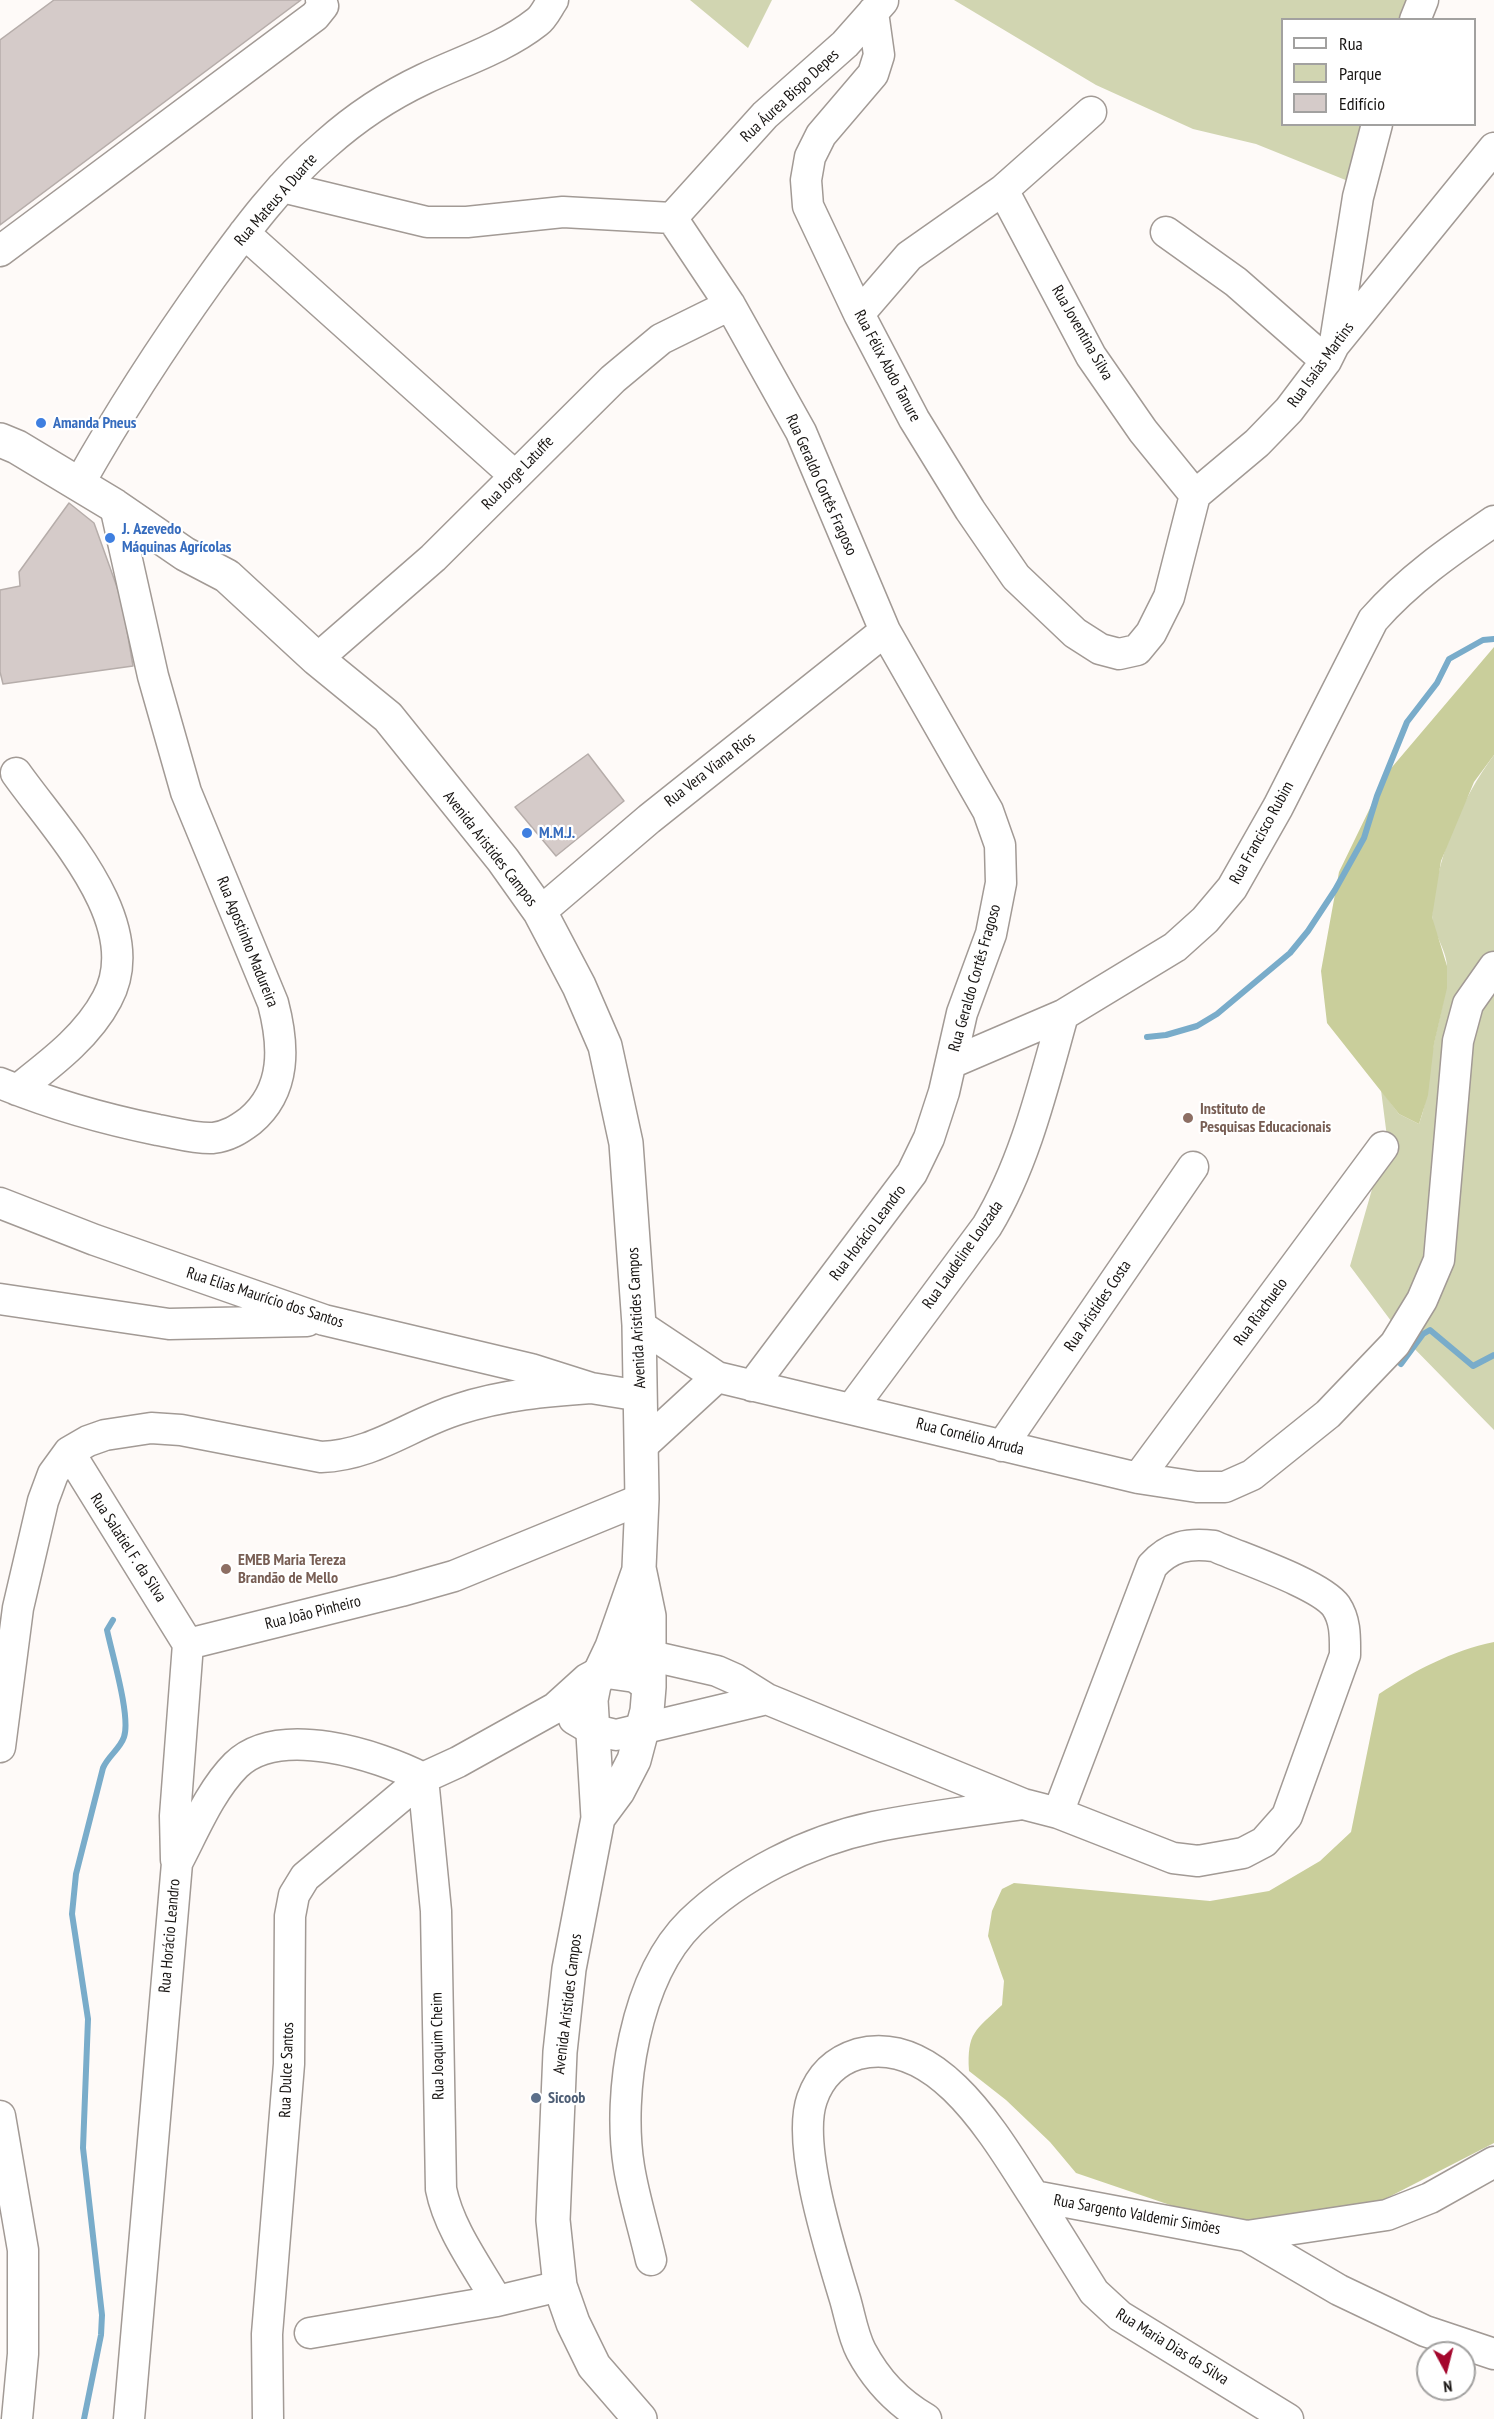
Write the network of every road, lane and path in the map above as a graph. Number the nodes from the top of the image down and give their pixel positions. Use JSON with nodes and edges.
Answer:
{"nodes":[{"id":1,"x":321,"y":0,"type":"edge"},
{"id":2,"x":552,"y":0,"type":"edge"},
{"id":3,"x":1423,"y":0,"type":"edge"},
{"id":4,"x":878,"y":6,"type":"edge"},
{"id":5,"x":1416,"y":18,"type":"edge"},
{"id":6,"x":1091,"y":112,"type":"dead end"},
{"id":7,"x":1376,"y":126,"type":"edge"},
{"id":8,"x":1494,"y":148,"type":"edge"},
{"id":9,"x":282,"y":187,"type":"junction"},
{"id":10,"x":1003,"y":190,"type":"junction"},
{"id":11,"x":672,"y":218,"type":"junction"},
{"id":12,"x":244,"y":232,"type":"junction"},
{"id":13,"x":1166,"y":232,"type":"dead end"},
{"id":14,"x":0,"y":251,"type":"edge"},
{"id":15,"x":729,"y":305,"type":"junction"},
{"id":16,"x":859,"y":314,"type":"junction"},
{"id":17,"x":1330,"y":353,"type":"junction"},
{"id":18,"x":0,"y":440,"type":"edge"},
{"id":19,"x":515,"y":476,"type":"junction"},
{"id":20,"x":79,"y":484,"type":"junction"},
{"id":21,"x":1195,"y":495,"type":"junction"},
{"id":22,"x":115,"y":506,"type":"junction"},
{"id":23,"x":1494,"y":521,"type":"edge"},
{"id":24,"x":885,"y":632,"type":"junction"},
{"id":25,"x":317,"y":659,"type":"junction"},
{"id":26,"x":16,"y":773,"type":"dead end"},
{"id":27,"x":540,"y":912,"type":"junction"},
{"id":28,"x":1494,"y":967,"type":"edge"},
{"id":29,"x":1063,"y":1016,"type":"junction"},
{"id":30,"x":951,"y":1063,"type":"junction"},
{"id":31,"x":8,"y":1087,"type":"edge"},
{"id":32,"x":1383,"y":1147,"type":"dead end"},
{"id":33,"x":1193,"y":1167,"type":"dead end"},
{"id":34,"x":0,"y":1203,"type":"edge"},
{"id":35,"x":0,"y":1299,"type":"edge"},
{"id":36,"x":324,"y":1320,"type":"junction"},
{"id":37,"x":639,"y":1325,"type":"junction"},
{"id":38,"x":717,"y":1377,"type":"junction"},
{"id":39,"x":752,"y":1386,"type":"junction"},
{"id":40,"x":591,"y":1388,"type":"junction"},
{"id":41,"x":641,"y":1396,"type":"junction"},
{"id":42,"x":852,"y":1408,"type":"junction"},
{"id":43,"x":642,"y":1446,"type":"junction"},
{"id":44,"x":1002,"y":1446,"type":"junction"},
{"id":45,"x":69,"y":1452,"type":"junction"},
{"id":46,"x":1138,"y":1478,"type":"junction"},
{"id":47,"x":642,"y":1499,"type":"junction"},
{"id":48,"x":639,"y":1568,"type":"junction"},
{"id":49,"x":188,"y":1644,"type":"junction"},
{"id":50,"x":649,"y":1654,"type":"junction"},
{"id":51,"x":606,"y":1660,"type":"junction"},
{"id":52,"x":649,"y":1687,"type":"junction"},
{"id":53,"x":767,"y":1699,"type":"junction"},
{"id":54,"x":555,"y":1708,"type":"junction"},
{"id":55,"x":591,"y":1729,"type":"junction"},
{"id":56,"x":643,"y":1729,"type":"junction"},
{"id":57,"x":0,"y":1747,"type":"edge"},
{"id":58,"x":423,"y":1778,"type":"junction"},
{"id":59,"x":1023,"y":1804,"type":"junction"},
{"id":60,"x":1058,"y":1813,"type":"junction"},
{"id":61,"x":598,"y":1818,"type":"junction"},
{"id":62,"x":177,"y":1863,"type":"junction"},
{"id":63,"x":0,"y":2116,"type":"edge"},
{"id":64,"x":1494,"y":2162,"type":"edge"},
{"id":65,"x":1034,"y":2196,"type":"junction"},
{"id":66,"x":1247,"y":2236,"type":"junction"},
{"id":67,"x":651,"y":2260,"type":"dead end"},
{"id":68,"x":560,"y":2286,"type":"junction"},
{"id":69,"x":497,"y":2301,"type":"junction"},
{"id":70,"x":310,"y":2333,"type":"dead end"},
{"id":71,"x":1494,"y":2354,"type":"edge"},
{"id":72,"x":17,"y":2419,"type":"edge"},
{"id":73,"x":129,"y":2419,"type":"edge"},
{"id":74,"x":268,"y":2419,"type":"edge"},
{"id":75,"x":640,"y":2419,"type":"edge"},
{"id":76,"x":926,"y":2419,"type":"edge"},
{"id":77,"x":1288,"y":2419,"type":"edge"}],
"edges":[{"from":1,"to":14,"type":"street"},
{"from":2,"to":9,"type":"street","name":"Rua Mateus A Duarte"},
{"from":3,"to":5,"type":"street"},
{"from":4,"to":11,"type":"street","name":"Rua Áurea Bispo Depes"},
{"from":4,"to":16,"type":"street","name":"Rua Félix Abdo Tanure"},
{"from":6,"to":10,"type":"street"},
{"from":7,"to":17,"type":"street"},
{"from":8,"to":17,"type":"street","name":"Rua Isaías Martins"},
{"from":9,"to":11,"type":"street"},
{"from":9,"to":12,"type":"street","name":"Rua Mateus A Duarte"},
{"from":10,"to":16,"type":"street"},
{"from":10,"to":21,"type":"street","name":"Rua Joventina Silva"},
{"from":11,"to":15,"type":"street","name":"Rua Geraldo Cortês Fragoso"},
{"from":12,"to":19,"type":"street"},
{"from":12,"to":20,"type":"street","name":"Rua Mateus A Duarte"},
{"from":13,"to":17,"type":"street"},
{"from":15,"to":19,"type":"street","name":"Rua Jorge Latuffe"},
{"from":15,"to":24,"type":"street","name":"Rua Geraldo Cortês Fragoso"},
{"from":16,"to":21,"type":"street","name":"Rua Félix Abdo Tanure"},
{"from":17,"to":21,"type":"street","name":"Rua Isaías Martins"},
{"from":18,"to":20,"type":"highway","name":"Avenida Aristides Campos"},
{"from":19,"to":25,"type":"street","name":"Rua Jorge Latuffe"},
{"from":20,"to":22,"type":"highway","name":"Avenida Aristides Campos"},
{"from":22,"to":25,"type":"highway","name":"Avenida Aristides Campos"},
{"from":22,"to":31,"type":"street","name":"Rua Agostinho Madureira"},
{"from":23,"to":29,"type":"street","name":"Rua Francisco Rubim"},
{"from":24,"to":27,"type":"street","name":"Rua Vera Viana Rios"},
{"from":24,"to":30,"type":"street","name":"Rua Geraldo Cortês Fragoso"},
{"from":25,"to":27,"type":"highway","name":"Avenida Aristides Campos"},
{"from":26,"to":31,"type":"street"},
{"from":27,"to":37,"type":"highway","name":"Avenida Aristides Campos"},
{"from":28,"to":46,"type":"street","name":"Rua Cornélio Arruda"},
{"from":29,"to":30,"type":"street","name":"Rua Francisco Rubim"},
{"from":29,"to":42,"type":"street","name":"Rua Laudeline Louzada"},
{"from":30,"to":39,"type":"street","name":"Rua Horácio Leandro"},
{"from":32,"to":46,"type":"street","name":"Rua Riachuelo"},
{"from":33,"to":44,"type":"street","name":"Rua Aristídes Costa"},
{"from":34,"to":36,"type":"street","name":"Rua Elias Maurício dos Santos"},
{"from":35,"to":36,"type":"street"},
{"from":36,"to":40,"type":"street","name":"Rua Elias Maurício dos Santos"},
{"from":37,"to":38,"type":"street","name":"Rua Cornélio Arruda"},
{"from":37,"to":41,"type":"highway","name":"Avenida Aristides Campos"},
{"from":38,"to":39,"type":"street","name":"Rua Cornélio Arruda"},
{"from":38,"to":43,"type":"street"},
{"from":39,"to":42,"type":"street","name":"Rua Cornélio Arruda"},
{"from":40,"to":41,"type":"street","name":"Rua Elias Maurício dos Santos"},
{"from":40,"to":45,"type":"street"},
{"from":41,"to":43,"type":"highway","name":"Avenida Aristides Campos"},
{"from":42,"to":44,"type":"street","name":"Rua Cornélio Arruda"},
{"from":43,"to":47,"type":"highway","name":"Avenida Aristides Campos"},
{"from":44,"to":46,"type":"street","name":"Rua Cornélio Arruda"},
{"from":45,"to":49,"type":"street","name":"Rua Salatiel F. da Silva"},
{"from":45,"to":57,"type":"street"},
{"from":47,"to":48,"type":"highway","name":"Avenida Aristides Campos"},
{"from":47,"to":49,"type":"street","name":"Rua João Pinheiro"},
{"from":48,"to":50,"type":"highway","name":"Avenida Aristides Campos"},
{"from":48,"to":51,"type":"highway","name":"Avenida Aristides Campos"},
{"from":49,"to":62,"type":"street"},
{"from":50,"to":51,"type":"street"},
{"from":50,"to":52,"type":"highway","name":"Avenida Aristides Campos"},
{"from":50,"to":53,"type":"street"},
{"from":51,"to":52,"type":"street"},
{"from":51,"to":54,"type":"street"},
{"from":51,"to":55,"type":"highway","name":"Avenida Aristides Campos"},
{"from":52,"to":56,"type":"highway","name":"Avenida Aristides Campos"},
{"from":53,"to":56,"type":"street"},
{"from":53,"to":59,"type":"street"},
{"from":54,"to":55,"type":"street"},
{"from":54,"to":58,"type":"street"},
{"from":55,"to":56,"type":"street"},
{"from":55,"to":61,"type":"highway","name":"Avenida Aristides Campos"},
{"from":56,"to":61,"type":"highway","name":"Avenida Aristides Campos"},
{"from":58,"to":62,"type":"street","name":"Rua Horácio Leandro"},
{"from":58,"to":69,"type":"street","name":"Rua Joaquim Cheim"},
{"from":58,"to":74,"type":"street","name":"Rua Dulce Santos"},
{"from":59,"to":60,"type":"street"},
{"from":59,"to":67,"type":"street"},
{"from":60,"to":60,"type":"street"},
{"from":61,"to":68,"type":"highway","name":"Avenida Aristides Campos"},
{"from":62,"to":73,"type":"street","name":"Rua Horácio Leandro"},
{"from":63,"to":72,"type":"street"},
{"from":64,"to":66,"type":"street","name":"Rua Sargento Valdemir Simões"},
{"from":65,"to":66,"type":"street","name":"Rua Sargento Valdemir Simões"},
{"from":65,"to":76,"type":"street","name":"Rua Sargento Valdemir Simões"},
{"from":65,"to":77,"type":"street","name":"Rua Maria Dias da Silva"},
{"from":66,"to":71,"type":"street"},
{"from":68,"to":69,"type":"street"},
{"from":68,"to":75,"type":"highway","name":"Avenida Aristides Campos"},
{"from":69,"to":70,"type":"street"}]}
